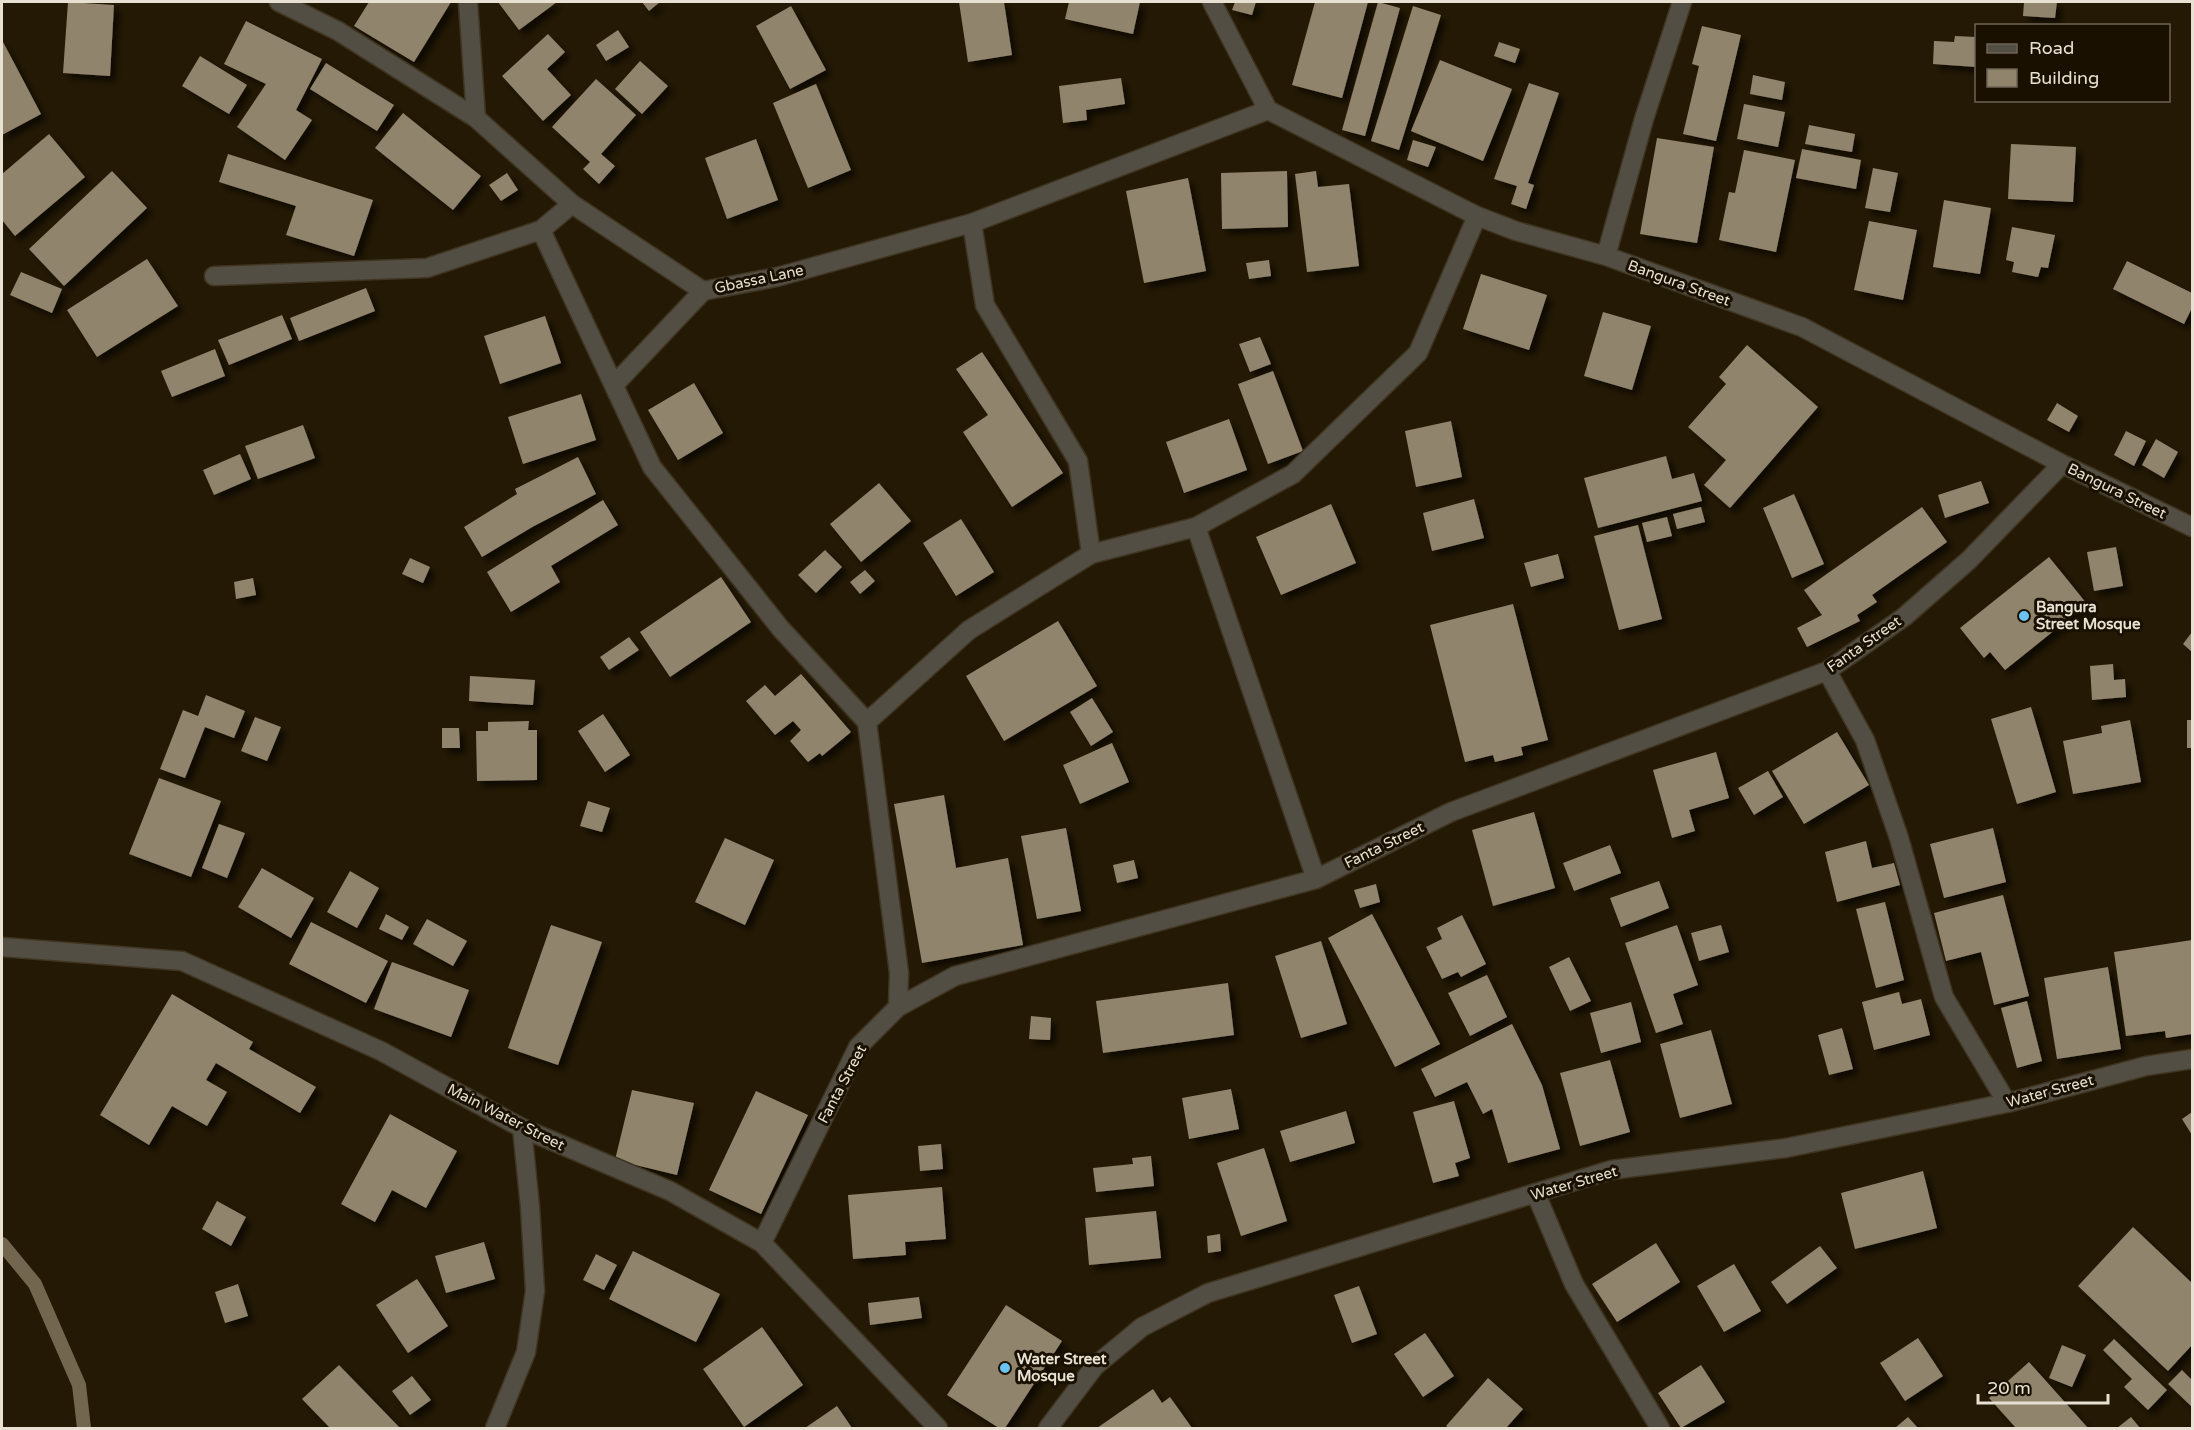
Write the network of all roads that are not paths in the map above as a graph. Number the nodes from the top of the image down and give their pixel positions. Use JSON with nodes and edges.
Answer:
{"nodes":[{"id":1,"x":279,"y":2,"type":"edge"},
{"id":2,"x":468,"y":2,"type":"edge"},
{"id":3,"x":1212,"y":2,"type":"edge"},
{"id":4,"x":1682,"y":2,"type":"edge"},
{"id":5,"x":1268,"y":111,"type":"junction"},
{"id":6,"x":476,"y":118,"type":"junction"},
{"id":7,"x":572,"y":204,"type":"junction"},
{"id":8,"x":1477,"y":216,"type":"junction"},
{"id":9,"x":972,"y":223,"type":"junction"},
{"id":10,"x":541,"y":230,"type":"junction"},
{"id":11,"x":1606,"y":256,"type":"junction"},
{"id":12,"x":214,"y":276,"type":"dead end"},
{"id":13,"x":703,"y":291,"type":"junction"},
{"id":14,"x":614,"y":385,"type":"junction"},
{"id":15,"x":2062,"y":464,"type":"junction"},
{"id":16,"x":1196,"y":527,"type":"junction"},
{"id":17,"x":2193,"y":527,"type":"edge"},
{"id":18,"x":1091,"y":554,"type":"junction"},
{"id":19,"x":1827,"y":671,"type":"junction"},
{"id":20,"x":867,"y":722,"type":"junction"},
{"id":21,"x":1316,"y":879,"type":"junction"},
{"id":22,"x":2,"y":947,"type":"edge"},
{"id":23,"x":898,"y":1007,"type":"junction"},
{"id":24,"x":2193,"y":1059,"type":"edge"},
{"id":25,"x":2007,"y":1102,"type":"junction"},
{"id":26,"x":522,"y":1128,"type":"junction"},
{"id":27,"x":1536,"y":1194,"type":"junction"},
{"id":28,"x":762,"y":1243,"type":"junction"},
{"id":29,"x":495,"y":1428,"type":"edge"},
{"id":30,"x":938,"y":1428,"type":"edge"},
{"id":31,"x":1048,"y":1428,"type":"edge"},
{"id":32,"x":1660,"y":1428,"type":"edge"}],
"edges":[{"from":1,"to":6,"type":"street","name":"Gbassa Lane"},
{"from":2,"to":6,"type":"street"},
{"from":3,"to":5,"type":"street"},
{"from":4,"to":11,"type":"street"},
{"from":5,"to":8,"type":"street","name":"Bangura Street"},
{"from":5,"to":9,"type":"street","name":"Gbassa Lane"},
{"from":6,"to":7,"type":"street","name":"Gbassa Lane"},
{"from":7,"to":10,"type":"street"},
{"from":7,"to":13,"type":"street","name":"Gbassa Lane"},
{"from":8,"to":11,"type":"street","name":"Bangura Street"},
{"from":8,"to":16,"type":"street"},
{"from":9,"to":13,"type":"street","name":"Gbassa Lane"},
{"from":9,"to":18,"type":"street"},
{"from":10,"to":12,"type":"street"},
{"from":10,"to":14,"type":"street"},
{"from":11,"to":15,"type":"street","name":"Bangura Street"},
{"from":13,"to":14,"type":"street"},
{"from":14,"to":20,"type":"street"},
{"from":15,"to":17,"type":"street","name":"Bangura Street"},
{"from":15,"to":19,"type":"street","name":"Fanta Street"},
{"from":16,"to":18,"type":"street"},
{"from":16,"to":21,"type":"street"},
{"from":18,"to":20,"type":"street"},
{"from":19,"to":21,"type":"street","name":"Fanta Street"},
{"from":19,"to":25,"type":"street"},
{"from":20,"to":23,"type":"street"},
{"from":21,"to":23,"type":"street","name":"Fanta Street"},
{"from":22,"to":26,"type":"street","name":"Main Water Street"},
{"from":23,"to":28,"type":"street","name":"Fanta Street"},
{"from":24,"to":25,"type":"street","name":"Water Street"},
{"from":25,"to":27,"type":"street","name":"Water Street"},
{"from":26,"to":28,"type":"street","name":"Main Water Street"},
{"from":26,"to":29,"type":"street"},
{"from":27,"to":31,"type":"street","name":"Water Street"},
{"from":27,"to":32,"type":"street"},
{"from":28,"to":30,"type":"street","name":"Main Water Street"}]}
